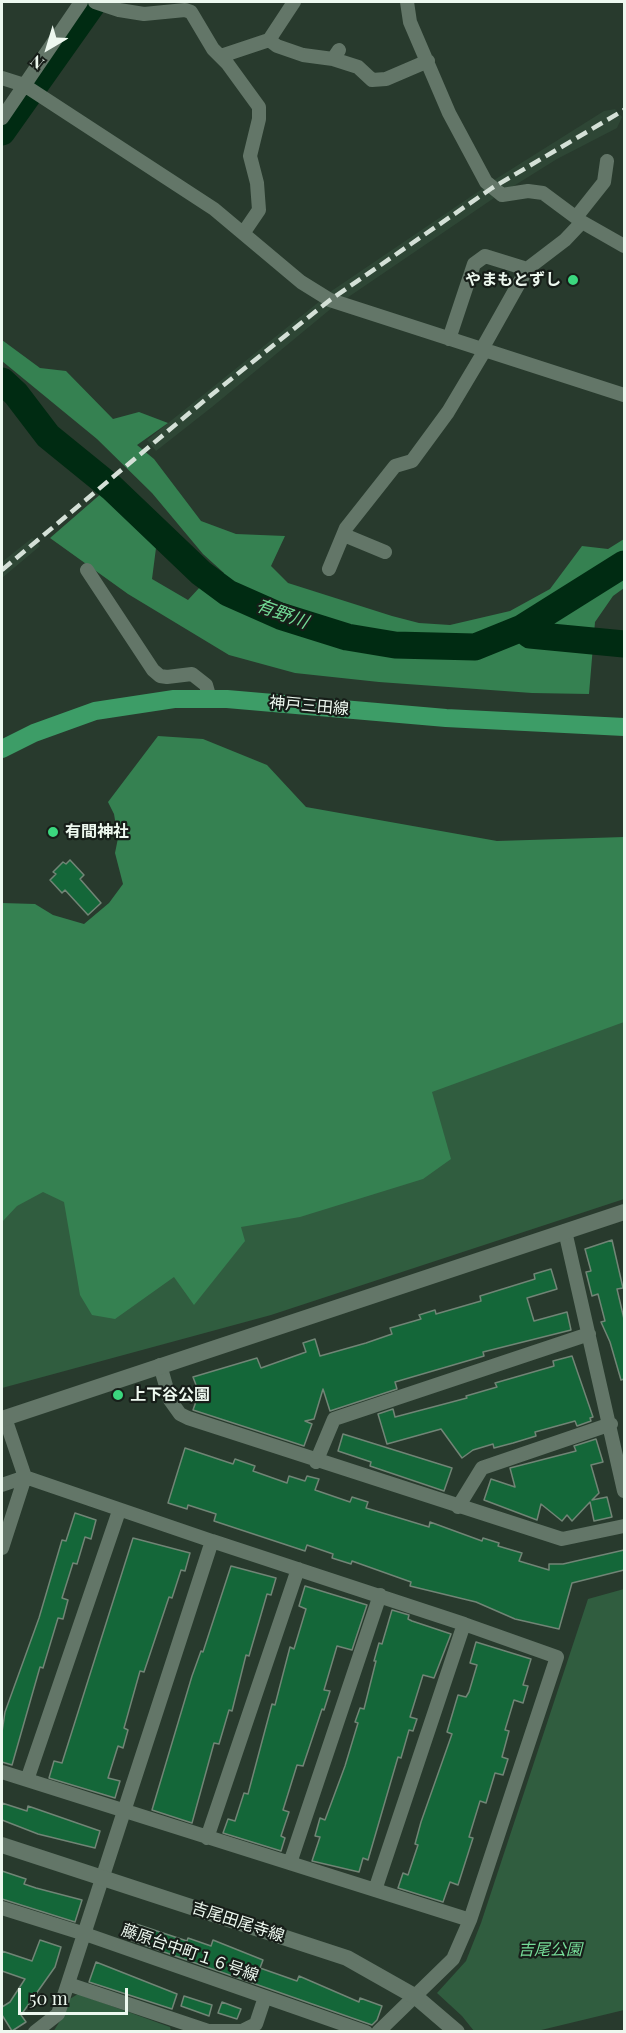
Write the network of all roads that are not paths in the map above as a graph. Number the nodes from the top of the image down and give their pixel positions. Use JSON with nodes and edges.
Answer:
{"nodes":[{"id":1,"x":81,"y":2,"type":"edge"},
{"id":2,"x":96,"y":2,"type":"edge"},
{"id":3,"x":294,"y":2,"type":"edge"},
{"id":4,"x":406,"y":2,"type":"edge"},
{"id":5,"x":269,"y":40,"type":"junction"},
{"id":6,"x":221,"y":56,"type":"junction"},
{"id":7,"x":428,"y":60,"type":"junction"},
{"id":8,"x":2,"y":78,"type":"edge"},
{"id":9,"x":30,"y":89,"type":"junction"},
{"id":10,"x":2,"y":118,"type":"edge"},
{"id":11,"x":607,"y":161,"type":"dead end"},
{"id":12,"x":579,"y":219,"type":"junction"},
{"id":13,"x":244,"y":232,"type":"junction"},
{"id":14,"x":624,"y":246,"type":"edge"},
{"id":15,"x":527,"y":269,"type":"junction"},
{"id":16,"x":449,"y":339,"type":"junction"},
{"id":17,"x":483,"y":349,"type":"junction"},
{"id":18,"x":624,"y":394,"type":"edge"},
{"id":19,"x":344,"y":535,"type":"junction"},
{"id":20,"x":385,"y":552,"type":"dead end"},
{"id":21,"x":329,"y":569,"type":"dead end"},
{"id":22,"x":87,"y":570,"type":"dead end"},
{"id":23,"x":210,"y":699,"type":"junction"},
{"id":24,"x":624,"y":727,"type":"edge"},
{"id":25,"x":2,"y":746,"type":"edge"},
{"id":26,"x":624,"y":1212,"type":"edge"},
{"id":27,"x":565,"y":1231,"type":"junction"},
{"id":28,"x":589,"y":1334,"type":"junction"},
{"id":29,"x":159,"y":1365,"type":"junction"},
{"id":30,"x":3,"y":1418,"type":"edge"},
{"id":31,"x":611,"y":1424,"type":"junction"},
{"id":32,"x":316,"y":1462,"type":"junction"},
{"id":33,"x":25,"y":1477,"type":"junction"},
{"id":34,"x":2,"y":1485,"type":"edge"},
{"id":35,"x":624,"y":1491,"type":"edge"},
{"id":36,"x":459,"y":1507,"type":"junction"},
{"id":37,"x":119,"y":1511,"type":"junction"},
{"id":38,"x":624,"y":1526,"type":"edge"},
{"id":39,"x":213,"y":1541,"type":"junction"},
{"id":40,"x":2,"y":1548,"type":"edge"},
{"id":41,"x":298,"y":1569,"type":"junction"},
{"id":42,"x":380,"y":1595,"type":"junction"},
{"id":43,"x":464,"y":1624,"type":"junction"},
{"id":44,"x":2,"y":1772,"type":"edge"},
{"id":45,"x":27,"y":1780,"type":"junction"},
{"id":46,"x":125,"y":1812,"type":"junction"},
{"id":47,"x":207,"y":1838,"type":"junction"},
{"id":48,"x":2,"y":1845,"type":"edge"},
{"id":49,"x":290,"y":1863,"type":"junction"},
{"id":50,"x":102,"y":1878,"type":"junction"},
{"id":51,"x":375,"y":1890,"type":"junction"},
{"id":52,"x":2,"y":1908,"type":"edge"},
{"id":53,"x":470,"y":1920,"type":"junction"},
{"id":54,"x":85,"y":1934,"type":"junction"},
{"id":55,"x":68,"y":1984,"type":"junction"},
{"id":56,"x":265,"y":1997,"type":"junction"},
{"id":57,"x":416,"y":1997,"type":"junction"},
{"id":58,"x":35,"y":2031,"type":"edge"},
{"id":59,"x":366,"y":2031,"type":"edge"},
{"id":60,"x":378,"y":2031,"type":"edge"},
{"id":61,"x":457,"y":2031,"type":"edge"}],
"edges":[{"from":1,"to":9,"type":"street"},
{"from":2,"to":6,"type":"street"},
{"from":3,"to":5,"type":"street"},
{"from":4,"to":7,"type":"street"},
{"from":5,"to":6,"type":"street"},
{"from":5,"to":7,"type":"street"},
{"from":6,"to":13,"type":"street"},
{"from":7,"to":12,"type":"street"},
{"from":8,"to":9,"type":"street"},
{"from":9,"to":10,"type":"street"},
{"from":9,"to":13,"type":"street"},
{"from":11,"to":12,"type":"street"},
{"from":12,"to":14,"type":"street"},
{"from":12,"to":15,"type":"street"},
{"from":13,"to":16,"type":"street"},
{"from":15,"to":16,"type":"street"},
{"from":15,"to":17,"type":"street"},
{"from":16,"to":17,"type":"street"},
{"from":17,"to":18,"type":"street"},
{"from":17,"to":19,"type":"street"},
{"from":19,"to":20,"type":"street"},
{"from":19,"to":21,"type":"street"},
{"from":22,"to":23,"type":"street"},
{"from":23,"to":24,"type":"main road","name":"神戸三田線"},
{"from":23,"to":25,"type":"main road","name":"神戸三田線"},
{"from":26,"to":27,"type":"street"},
{"from":27,"to":28,"type":"street"},
{"from":27,"to":29,"type":"street"},
{"from":28,"to":31,"type":"street"},
{"from":28,"to":32,"type":"street"},
{"from":29,"to":30,"type":"street"},
{"from":29,"to":32,"type":"street"},
{"from":30,"to":33,"type":"street"},
{"from":31,"to":35,"type":"street"},
{"from":31,"to":36,"type":"street"},
{"from":32,"to":36,"type":"street"},
{"from":33,"to":34,"type":"street"},
{"from":33,"to":37,"type":"street"},
{"from":33,"to":40,"type":"street"},
{"from":36,"to":38,"type":"street"},
{"from":37,"to":39,"type":"street"},
{"from":37,"to":45,"type":"street"},
{"from":39,"to":41,"type":"street"},
{"from":39,"to":46,"type":"street"},
{"from":41,"to":42,"type":"street"},
{"from":41,"to":47,"type":"street"},
{"from":42,"to":43,"type":"street"},
{"from":42,"to":49,"type":"street"},
{"from":43,"to":51,"type":"street"},
{"from":43,"to":53,"type":"street"},
{"from":44,"to":45,"type":"street"},
{"from":45,"to":46,"type":"street"},
{"from":46,"to":47,"type":"street"},
{"from":46,"to":50,"type":"street"},
{"from":47,"to":49,"type":"street"},
{"from":48,"to":50,"type":"street","name":"吉尾田尾寺線"},
{"from":49,"to":51,"type":"street"},
{"from":50,"to":54,"type":"street"},
{"from":50,"to":57,"type":"street","name":"吉尾田尾寺線"},
{"from":51,"to":53,"type":"street"},
{"from":52,"to":54,"type":"street","name":"藤原台中町１６号線"},
{"from":53,"to":57,"type":"street"},
{"from":54,"to":55,"type":"street"},
{"from":54,"to":56,"type":"street","name":"藤原台中町１６号線"},
{"from":55,"to":56,"type":"street"},
{"from":55,"to":58,"type":"street"},
{"from":56,"to":59,"type":"street","name":"藤原台中町１６号線"},
{"from":57,"to":60,"type":"street"},
{"from":57,"to":61,"type":"street","name":"吉尾田尾寺線"}]}
